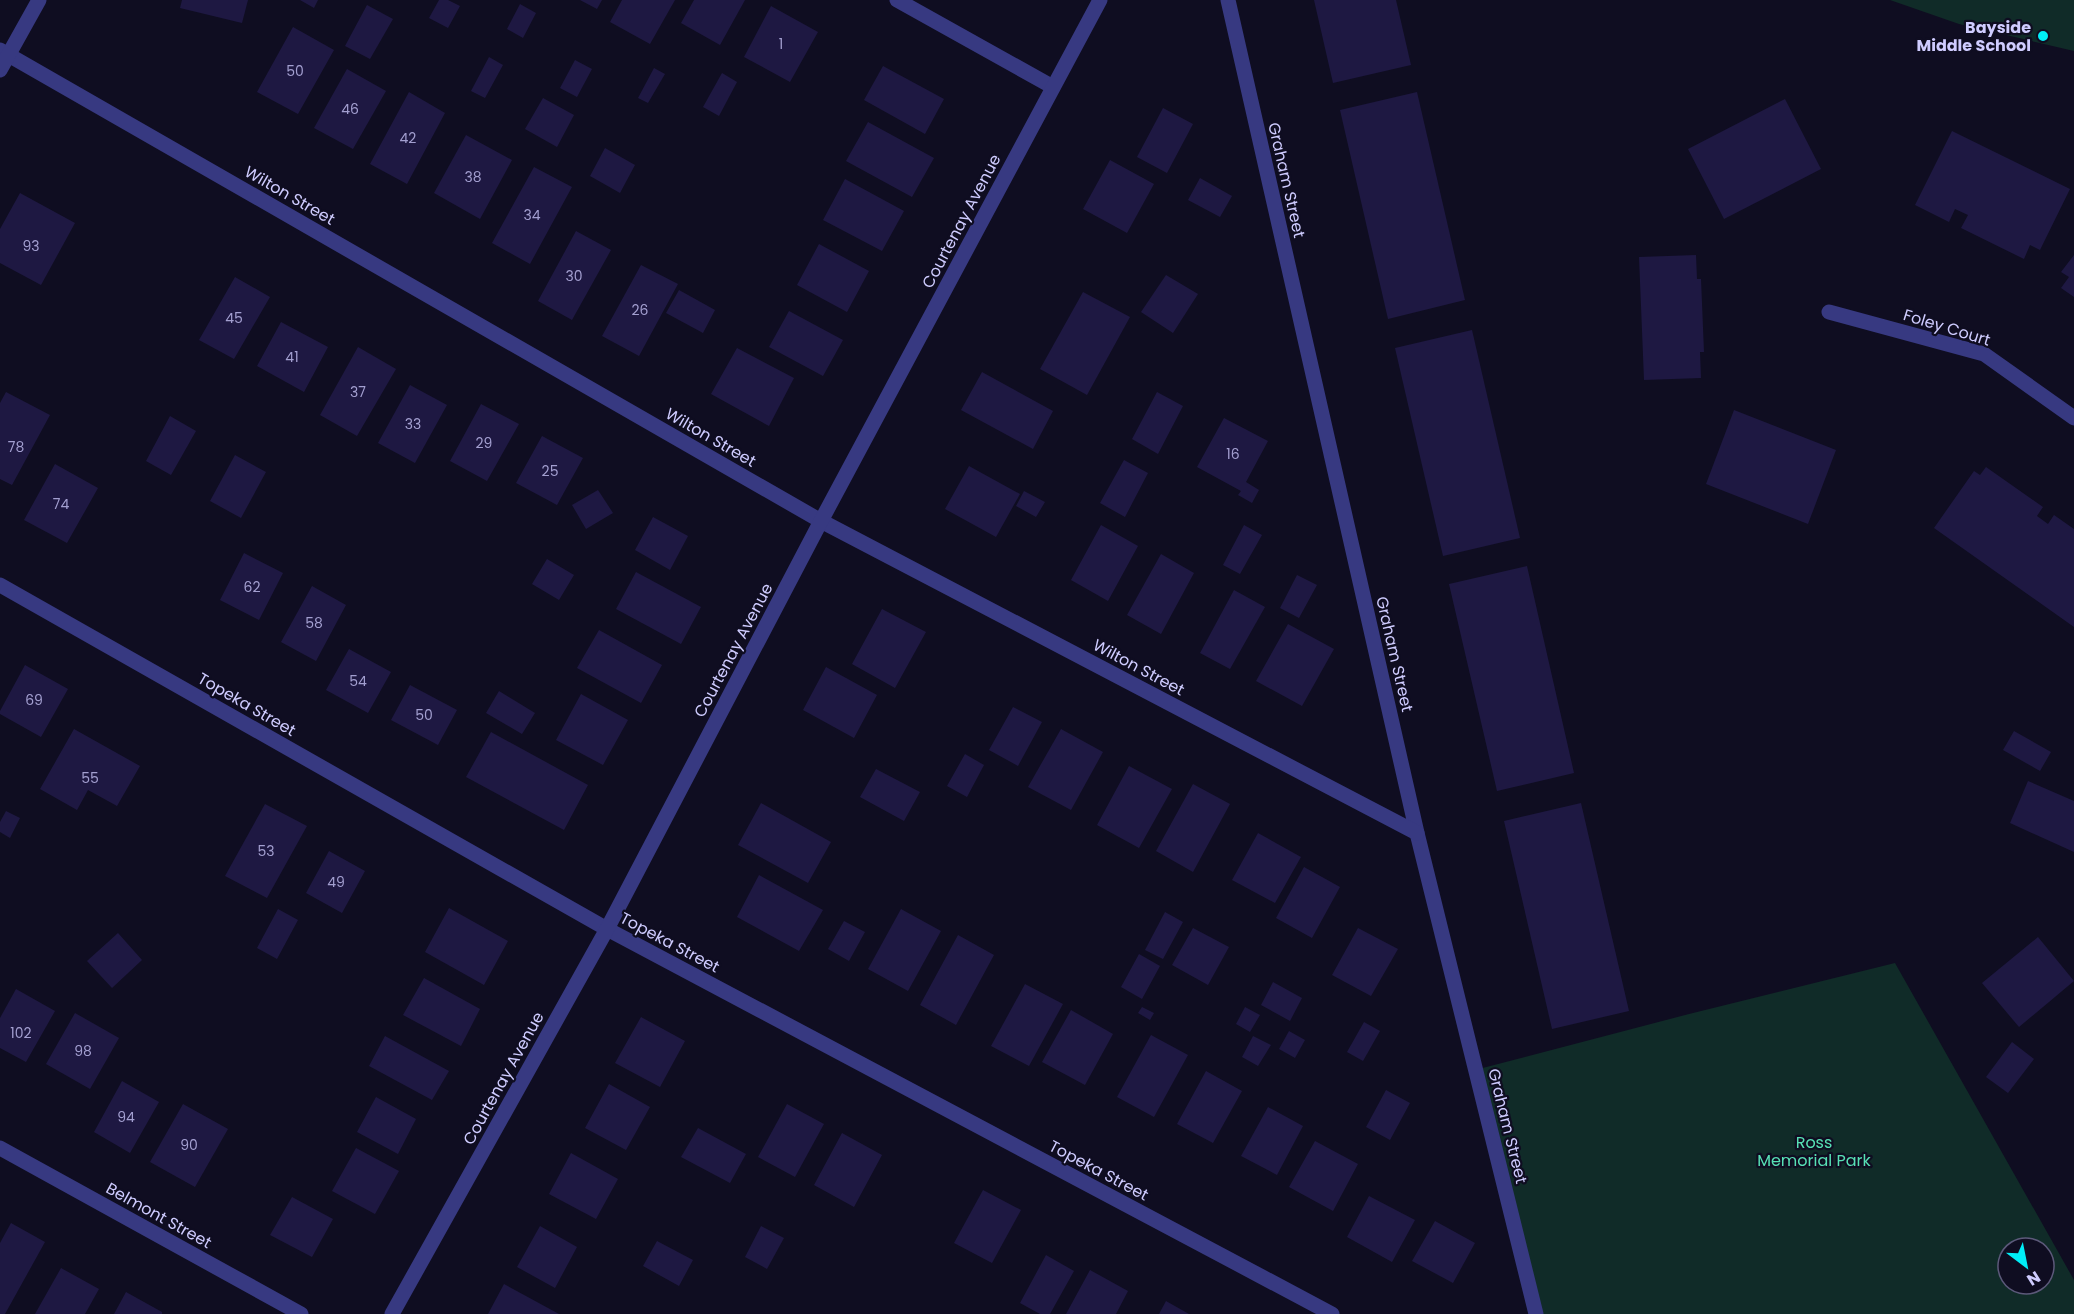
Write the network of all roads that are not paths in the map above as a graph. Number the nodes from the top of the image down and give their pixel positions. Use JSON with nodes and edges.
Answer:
{"nodes":[{"id":1,"x":39,"y":0,"type":"edge"},
{"id":2,"x":897,"y":0,"type":"edge"},
{"id":3,"x":1100,"y":0,"type":"edge"},
{"id":4,"x":1228,"y":0,"type":"edge"},
{"id":5,"x":4,"y":52,"type":"edge"},
{"id":6,"x":0,"y":70,"type":"edge"},
{"id":7,"x":1053,"y":87,"type":"junction"},
{"id":8,"x":1829,"y":312,"type":"dead end"},
{"id":9,"x":2074,"y":418,"type":"edge"},
{"id":10,"x":821,"y":521,"type":"junction"},
{"id":11,"x":0,"y":585,"type":"edge"},
{"id":12,"x":1417,"y":833,"type":"junction"},
{"id":13,"x":607,"y":929,"type":"junction"},
{"id":14,"x":0,"y":1148,"type":"edge"},
{"id":15,"x":301,"y":1314,"type":"edge"},
{"id":16,"x":392,"y":1314,"type":"edge"},
{"id":17,"x":1332,"y":1314,"type":"edge"},
{"id":18,"x":1536,"y":1314,"type":"edge"}],
"edges":[{"from":1,"to":5,"type":"street"},
{"from":2,"to":7,"type":"street"},
{"from":3,"to":7,"type":"street","name":"Courtenay Avenue"},
{"from":4,"to":12,"type":"street","name":"Graham Street"},
{"from":5,"to":6,"type":"street"},
{"from":5,"to":10,"type":"street","name":"Wilton Street"},
{"from":7,"to":10,"type":"street","name":"Courtenay Avenue"},
{"from":8,"to":9,"type":"street","name":"Foley Court"},
{"from":10,"to":12,"type":"street","name":"Wilton Street"},
{"from":10,"to":13,"type":"street","name":"Courtenay Avenue"},
{"from":11,"to":13,"type":"street","name":"Topeka Street"},
{"from":12,"to":18,"type":"street","name":"Graham Street"},
{"from":13,"to":16,"type":"street","name":"Courtenay Avenue"},
{"from":13,"to":17,"type":"street","name":"Topeka Street"},
{"from":14,"to":15,"type":"street","name":"Belmont Street"}]}
